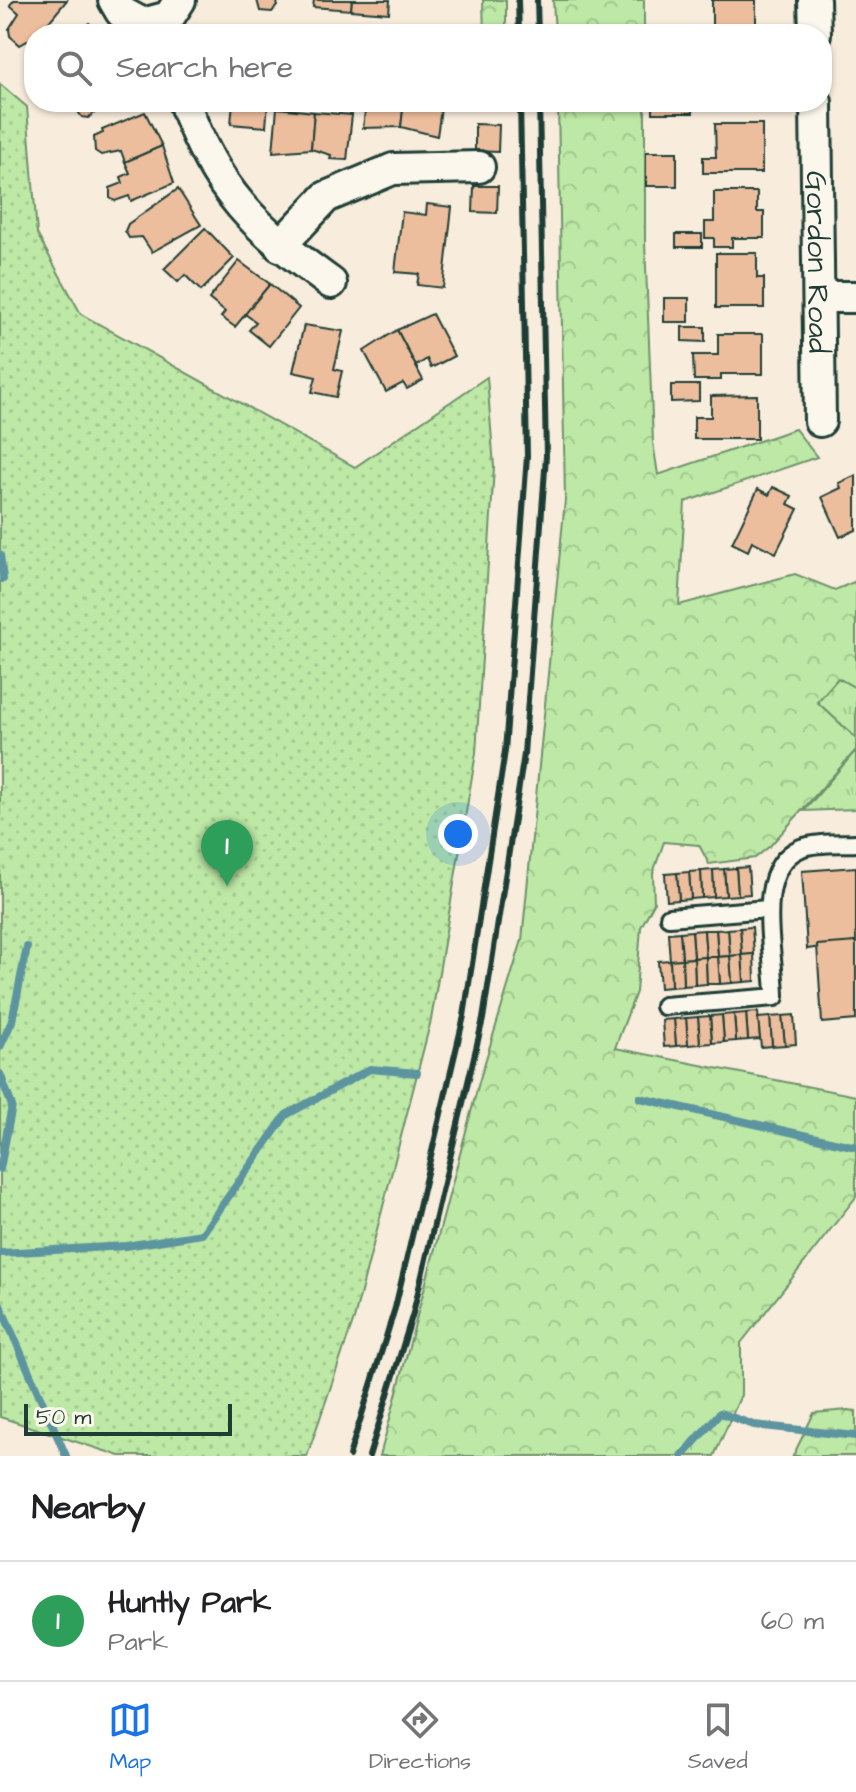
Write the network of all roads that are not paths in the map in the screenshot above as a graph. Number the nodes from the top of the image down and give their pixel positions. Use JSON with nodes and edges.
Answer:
{"nodes":[{"id":1,"x":114,"y":0,"type":"edge"},
{"id":2,"x":180,"y":0,"type":"edge"},
{"id":3,"x":814,"y":0,"type":"edge"},
{"id":4,"x":144,"y":24,"type":"edge"},
{"id":5,"x":162,"y":24,"type":"edge"},
{"id":6,"x":815,"y":24,"type":"edge"},
{"id":7,"x":188,"y":112,"type":"edge"},
{"id":8,"x":816,"y":112,"type":"edge"},
{"id":9,"x":479,"y":167,"type":"dead end"},
{"id":10,"x":280,"y":246,"type":"junction"},
{"id":11,"x":331,"y":283,"type":"dead end"},
{"id":12,"x":820,"y":297,"type":"junction"},
{"id":13,"x":856,"y":297,"type":"edge"},
{"id":14,"x":820,"y":421,"type":"dead end"},
{"id":15,"x":856,"y":843,"type":"edge"},
{"id":16,"x":768,"y":909,"type":"junction"},
{"id":17,"x":669,"y":917,"type":"dead end"},
{"id":18,"x":664,"y":1006,"type":"dead end"}],
"edges":[{"from":1,"to":4,"type":"street"},
{"from":2,"to":5,"type":"street"},
{"from":3,"to":6,"type":"street"},
{"from":7,"to":10,"type":"street"},
{"from":8,"to":12,"type":"street","name":"Gordon Road"},
{"from":9,"to":10,"type":"street"},
{"from":10,"to":11,"type":"street"},
{"from":12,"to":13,"type":"street"},
{"from":12,"to":14,"type":"street","name":"Gordon Road"},
{"from":15,"to":16,"type":"lane"},
{"from":16,"to":17,"type":"lane"},
{"from":16,"to":18,"type":"lane"}]}
